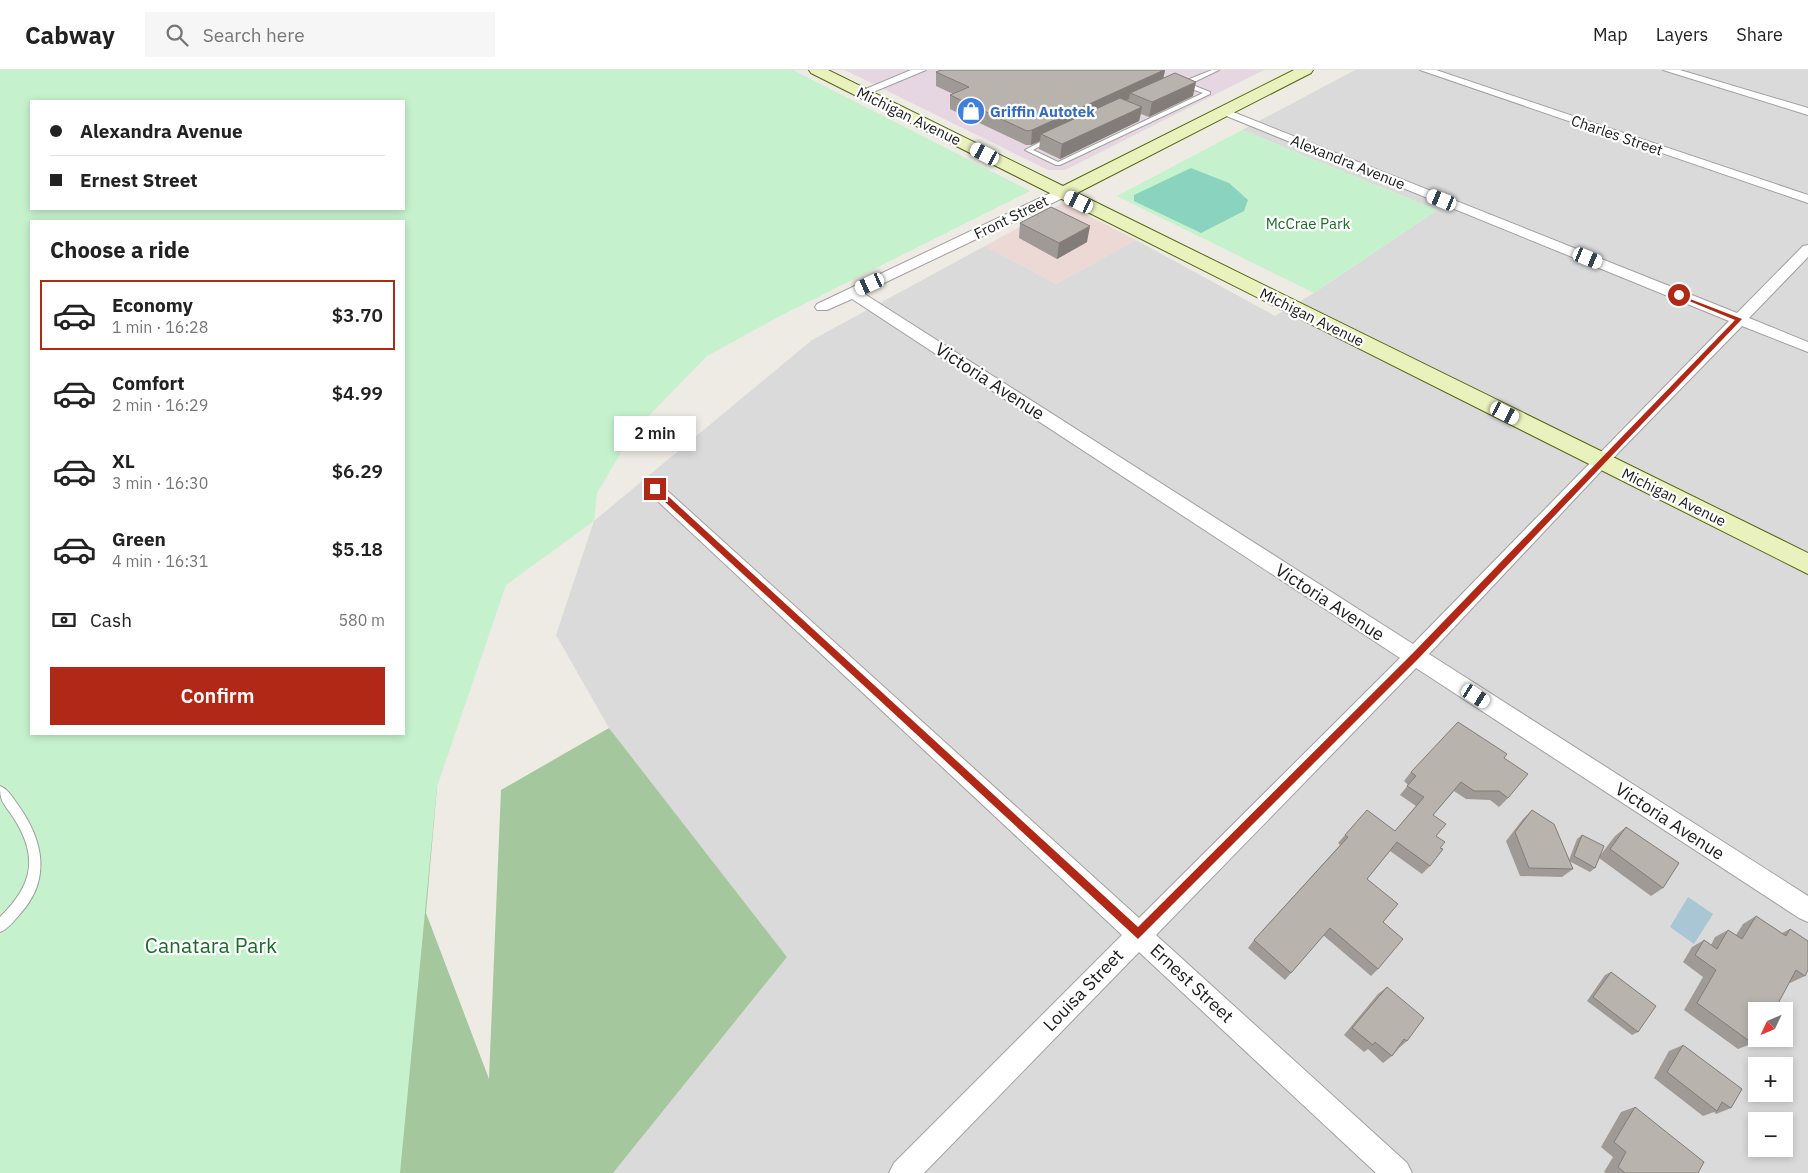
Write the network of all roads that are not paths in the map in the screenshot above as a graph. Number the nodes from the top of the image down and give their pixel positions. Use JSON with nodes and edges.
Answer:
{"nodes":[{"id":1,"x":816,"y":70,"type":"edge"},
{"id":2,"x":921,"y":70,"type":"edge"},
{"id":3,"x":1216,"y":70,"type":"edge"},
{"id":4,"x":1306,"y":70,"type":"edge"},
{"id":5,"x":1425,"y":70,"type":"edge"},
{"id":6,"x":1668,"y":70,"type":"edge"},
{"id":7,"x":1172,"y":84,"type":"edge"},
{"id":8,"x":1185,"y":84,"type":"junction"},
{"id":9,"x":862,"y":93,"type":"junction"},
{"id":10,"x":1222,"y":112,"type":"junction"},
{"id":11,"x":1808,"y":112,"type":"edge"},
{"id":12,"x":1141,"y":118,"type":"edge"},
{"id":13,"x":1149,"y":121,"type":"junction"},
{"id":14,"x":1055,"y":137,"type":"edge"},
{"id":15,"x":1062,"y":193,"type":"junction"},
{"id":16,"x":1808,"y":199,"type":"edge"},
{"id":17,"x":1808,"y":249,"type":"edge"},
{"id":18,"x":853,"y":292,"type":"junction"},
{"id":19,"x":822,"y":307,"type":"dead end"},
{"id":20,"x":1739,"y":319,"type":"junction"},
{"id":21,"x":1808,"y":347,"type":"edge"},
{"id":22,"x":1601,"y":461,"type":"junction"},
{"id":23,"x":655,"y":489,"type":"dead end"},
{"id":24,"x":1808,"y":564,"type":"edge"},
{"id":25,"x":1415,"y":656,"type":"junction"},
{"id":26,"x":0,"y":790,"type":"edge"},
{"id":27,"x":1808,"y":910,"type":"edge"},
{"id":28,"x":0,"y":926,"type":"edge"},
{"id":29,"x":1138,"y":934,"type":"junction"},
{"id":30,"x":904,"y":1173,"type":"edge"},
{"id":31,"x":1397,"y":1173,"type":"edge"}],
"edges":[{"from":1,"to":9,"type":"main road","name":"Michigan Avenue"},
{"from":2,"to":9,"type":"street"},
{"from":3,"to":8,"type":"lane"},
{"from":4,"to":10,"type":"main road","name":"Front Street"},
{"from":5,"to":16,"type":"street","name":"Charles Street"},
{"from":6,"to":11,"type":"street"},
{"from":7,"to":8,"type":"lane"},
{"from":8,"to":13,"type":"lane"},
{"from":9,"to":15,"type":"main road","name":"Michigan Avenue"},
{"from":10,"to":15,"type":"main road","name":"Front Street"},
{"from":10,"to":20,"type":"street","name":"Alexandra Avenue"},
{"from":12,"to":13,"type":"lane"},
{"from":13,"to":14,"type":"lane"},
{"from":15,"to":18,"type":"street","name":"Front Street"},
{"from":15,"to":22,"type":"main road","name":"Michigan Avenue"},
{"from":17,"to":20,"type":"street","name":"Louisa Street"},
{"from":18,"to":19,"type":"street","name":"Front Street"},
{"from":18,"to":25,"type":"street","name":"Victoria Avenue"},
{"from":20,"to":21,"type":"street","name":"Alexandra Avenue"},
{"from":20,"to":22,"type":"street","name":"Louisa Street"},
{"from":22,"to":24,"type":"main road","name":"Michigan Avenue"},
{"from":22,"to":25,"type":"street","name":"Louisa Street"},
{"from":23,"to":29,"type":"street","name":"Ernest Street"},
{"from":25,"to":27,"type":"street","name":"Victoria Avenue"},
{"from":25,"to":29,"type":"street","name":"Louisa Street"},
{"from":26,"to":28,"type":"lane"},
{"from":29,"to":30,"type":"street","name":"Louisa Street"},
{"from":29,"to":31,"type":"street","name":"Ernest Street"}]}
